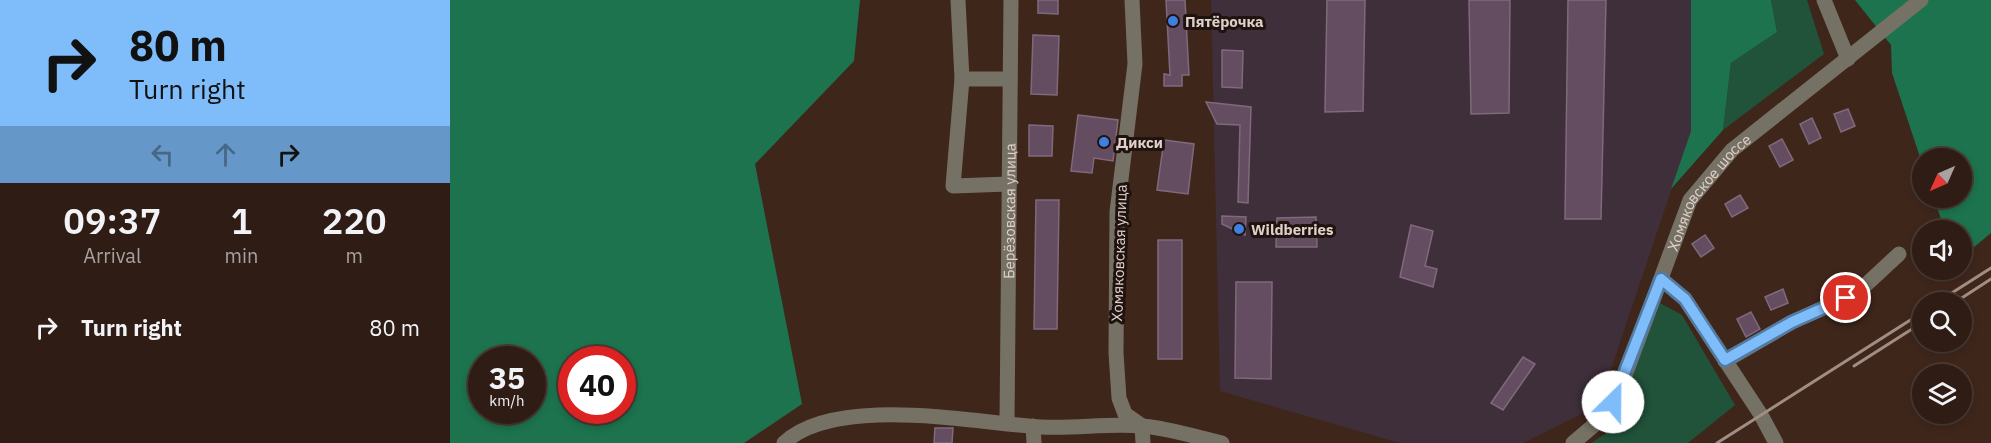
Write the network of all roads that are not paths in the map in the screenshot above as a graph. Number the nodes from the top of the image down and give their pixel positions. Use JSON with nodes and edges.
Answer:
{"nodes":[{"id":1,"x":958,"y":0,"type":"edge"},
{"id":2,"x":1011,"y":0,"type":"edge"},
{"id":3,"x":1132,"y":0,"type":"edge"},
{"id":4,"x":1824,"y":0,"type":"edge"},
{"id":5,"x":1921,"y":0,"type":"edge"},
{"id":6,"x":1848,"y":59,"type":"junction"},
{"id":7,"x":962,"y":79,"type":"junction"},
{"id":8,"x":1010,"y":79,"type":"junction"},
{"id":9,"x":1009,"y":184,"type":"junction"},
{"id":10,"x":1899,"y":254,"type":"dead end"},
{"id":11,"x":1661,"y":279,"type":"junction"},
{"id":12,"x":1725,"y":360,"type":"junction"},
{"id":13,"x":1007,"y":423,"type":"junction"},
{"id":14,"x":1032,"y":426,"type":"junction"},
{"id":15,"x":1142,"y":426,"type":"junction"},
{"id":16,"x":784,"y":443,"type":"edge"},
{"id":17,"x":1034,"y":443,"type":"edge"},
{"id":18,"x":1143,"y":443,"type":"edge"},
{"id":19,"x":1222,"y":443,"type":"edge"},
{"id":20,"x":1573,"y":443,"type":"edge"},
{"id":21,"x":1776,"y":443,"type":"edge"}],
"edges":[{"from":1,"to":7,"type":"street"},
{"from":2,"to":8,"type":"street","name":"Берёзовская улица"},
{"from":3,"to":15,"type":"street","name":"Хомяковская улица"},
{"from":4,"to":6,"type":"street"},
{"from":5,"to":6,"type":"street","name":"Хомяковское шоссе"},
{"from":6,"to":11,"type":"street","name":"Хомяковское шоссе"},
{"from":7,"to":8,"type":"street"},
{"from":7,"to":9,"type":"street"},
{"from":8,"to":9,"type":"street","name":"Берёзовская улица"},
{"from":9,"to":13,"type":"street","name":"Берёзовская улица"},
{"from":10,"to":12,"type":"street"},
{"from":11,"to":12,"type":"street"},
{"from":11,"to":20,"type":"street","name":"Хомяковское шоссе"},
{"from":12,"to":21,"type":"street"},
{"from":13,"to":14,"type":"street"},
{"from":13,"to":16,"type":"street"},
{"from":14,"to":15,"type":"street"},
{"from":14,"to":17,"type":"street"},
{"from":15,"to":18,"type":"street"},
{"from":15,"to":19,"type":"street"}]}
